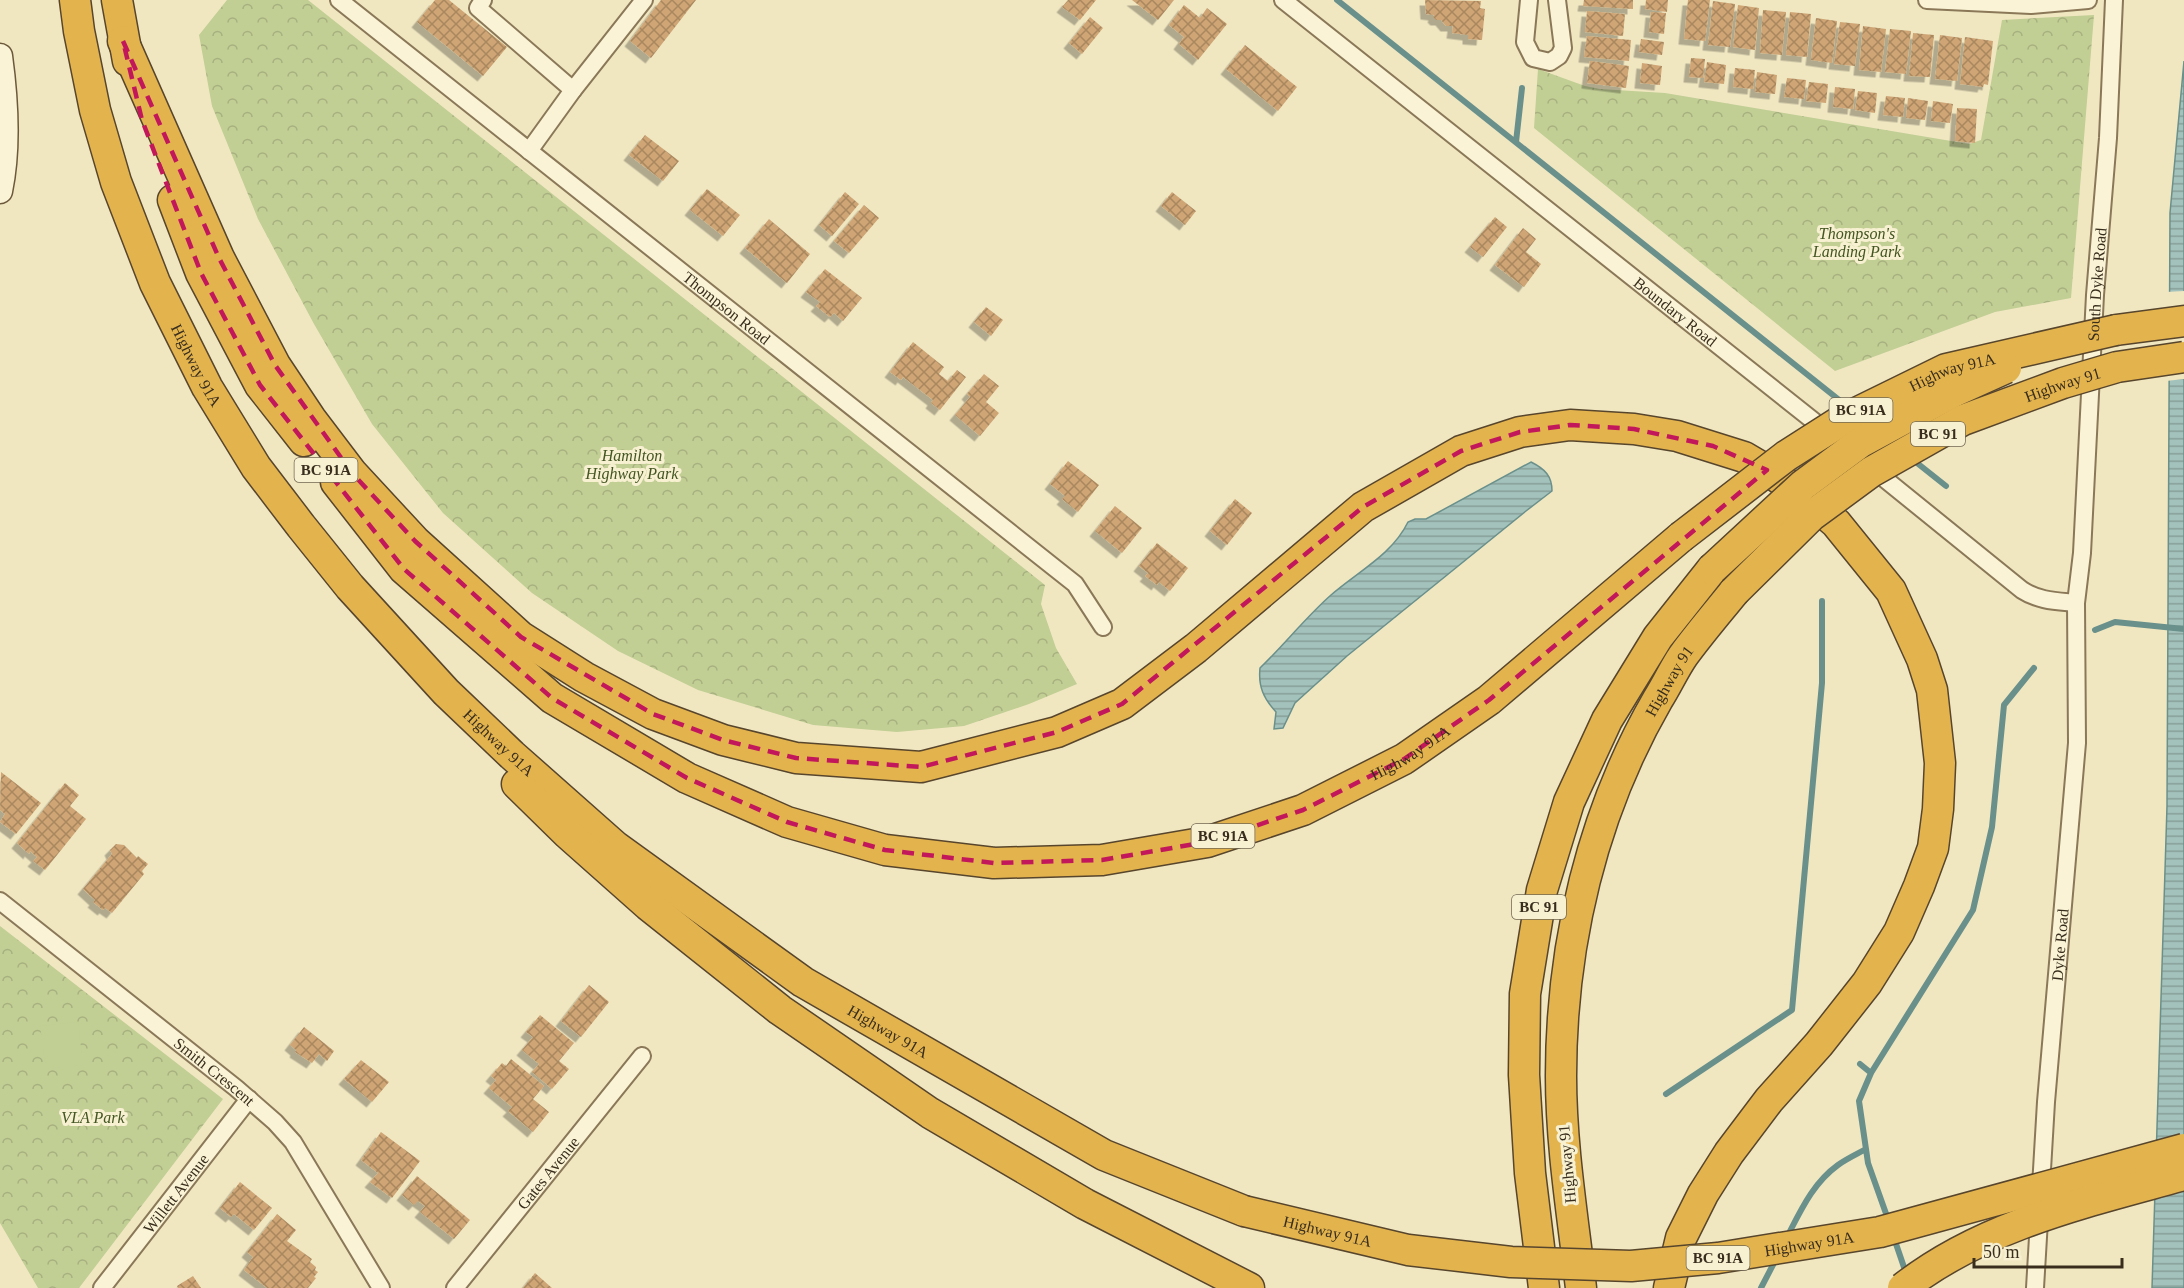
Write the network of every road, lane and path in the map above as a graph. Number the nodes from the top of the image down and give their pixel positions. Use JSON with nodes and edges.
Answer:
{"nodes":[{"id":1,"x":75,"y":0,"type":"edge"},
{"id":2,"x":117,"y":0,"type":"edge"},
{"id":3,"x":339,"y":0,"type":"edge"},
{"id":4,"x":483,"y":0,"type":"edge"},
{"id":5,"x":644,"y":0,"type":"edge"},
{"id":6,"x":1282,"y":0,"type":"edge"},
{"id":7,"x":1529,"y":0,"type":"edge"},
{"id":8,"x":1557,"y":0,"type":"edge"},
{"id":9,"x":1928,"y":0,"type":"edge"},
{"id":10,"x":2088,"y":0,"type":"edge"},
{"id":11,"x":2114,"y":0,"type":"edge"},
{"id":12,"x":123,"y":41,"type":"junction"},
{"id":13,"x":0,"y":56,"type":"edge"},
{"id":14,"x":573,"y":90,"type":"junction"},
{"id":15,"x":529,"y":151,"type":"junction"},
{"id":16,"x":0,"y":191,"type":"edge"},
{"id":17,"x":2184,"y":321,"type":"edge"},
{"id":18,"x":2069,"y":340,"type":"junction"},
{"id":19,"x":2184,"y":357,"type":"edge"},
{"id":20,"x":2076,"y":603,"type":"junction"},
{"id":21,"x":1103,"y":627,"type":"dead end"},
{"id":22,"x":446,"y":692,"type":"junction"},
{"id":23,"x":0,"y":901,"type":"edge"},
{"id":24,"x":642,"y":1056,"type":"dead end"},
{"id":25,"x":249,"y":1099,"type":"junction"},
{"id":26,"x":2184,"y":1149,"type":"edge"},
{"id":27,"x":2184,"y":1175,"type":"edge"},
{"id":28,"x":102,"y":1288,"type":"edge"},
{"id":29,"x":381,"y":1288,"type":"edge"},
{"id":30,"x":455,"y":1288,"type":"edge"},
{"id":31,"x":1249,"y":1288,"type":"edge"},
{"id":32,"x":1544,"y":1288,"type":"edge"},
{"id":33,"x":1581,"y":1288,"type":"edge"},
{"id":34,"x":1669,"y":1288,"type":"edge"},
{"id":35,"x":1903,"y":1288,"type":"edge"},
{"id":36,"x":2035,"y":1288,"type":"edge"}],
"edges":[{"from":1,"to":22,"type":"highway","name":"Highway 91A","number":"BC 91A"},
{"from":2,"to":12,"type":"highway","name":"Highway 91A","number":"BC 91A"},
{"from":3,"to":15,"type":"street","name":"Thompson Road"},
{"from":4,"to":14,"type":"street"},
{"from":5,"to":14,"type":"street"},
{"from":6,"to":20,"type":"street","name":"Boundary Road"},
{"from":7,"to":8,"type":"street"},
{"from":9,"to":10,"type":"street"},
{"from":11,"to":20,"type":"street","name":"South Dyke Road"},
{"from":12,"to":18,"type":"highway","name":"Highway 91A","number":"BC 91A","bridge":true},
{"from":12,"to":34,"type":"highway"},
{"from":13,"to":16,"type":"main road"},
{"from":14,"to":15,"type":"street"},
{"from":15,"to":21,"type":"street","name":"Thompson Road"},
{"from":17,"to":18,"type":"highway","number":"BC 91","bridge":true},
{"from":18,"to":32,"type":"highway","name":"Highway 91","number":"BC 91","bridge":true},
{"from":19,"to":33,"type":"highway","name":"Highway 91","number":"BC 91","bridge":true},
{"from":20,"to":36,"type":"street","name":"Dyke Road"},
{"from":22,"to":26,"type":"highway","name":"Highway 91A","number":"BC 91A","bridge":true},
{"from":22,"to":31,"type":"highway"},
{"from":23,"to":25,"type":"street","name":"Smith Crescent"},
{"from":24,"to":30,"type":"street","name":"Gates Avenue"},
{"from":25,"to":28,"type":"street","name":"Willett Avenue"},
{"from":25,"to":29,"type":"street","name":"Smith Crescent"},
{"from":27,"to":35,"type":"highway","bridge":true}]}
